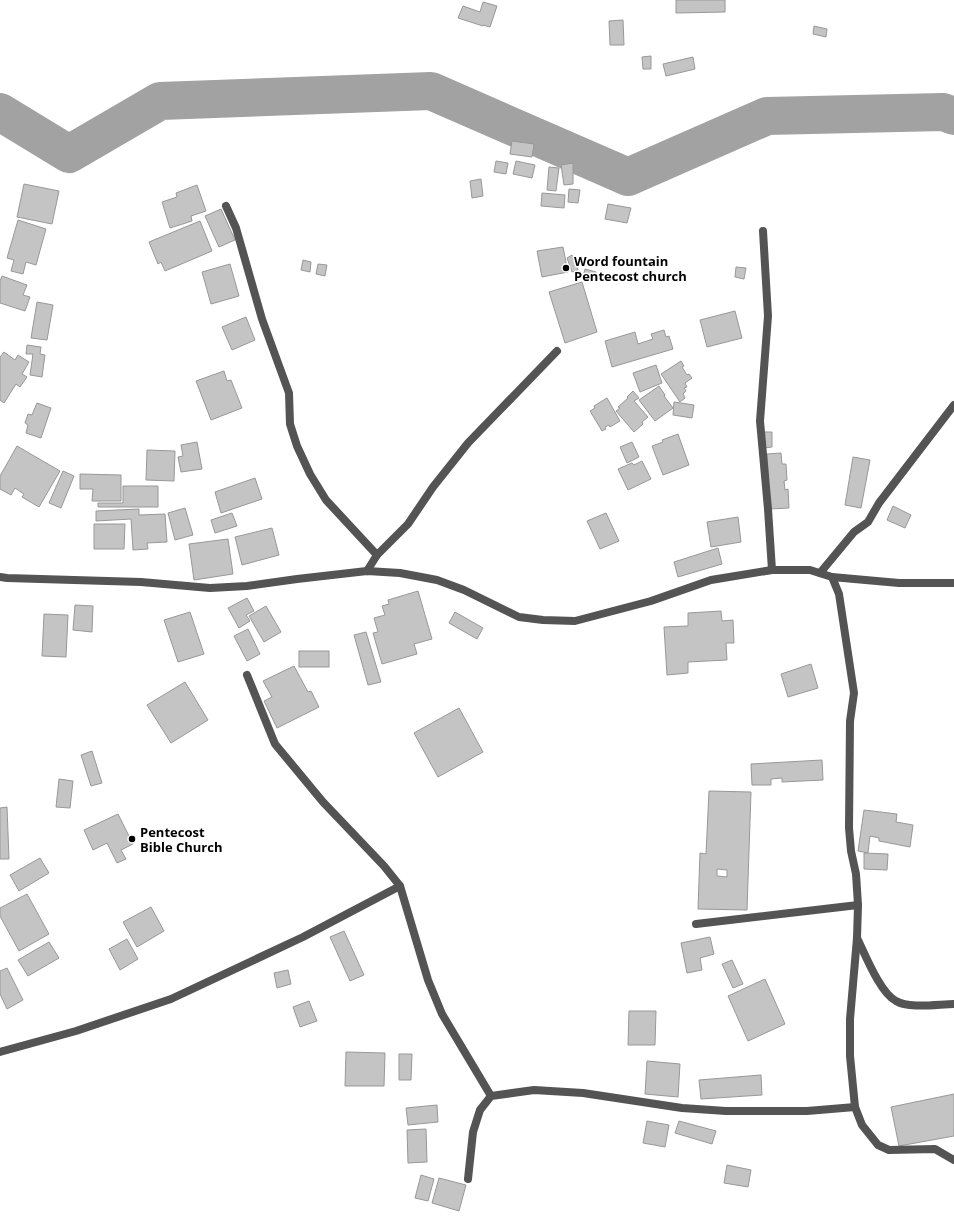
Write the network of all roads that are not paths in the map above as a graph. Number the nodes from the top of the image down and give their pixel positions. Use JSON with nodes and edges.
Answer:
{"nodes":[{"id":1,"x":226,"y":206,"type":"dead end"},
{"id":2,"x":763,"y":231,"type":"dead end"},
{"id":3,"x":557,"y":351,"type":"dead end"},
{"id":4,"x":954,"y":405,"type":"edge"},
{"id":5,"x":377,"y":555,"type":"junction"},
{"id":6,"x":772,"y":570,"type":"junction"},
{"id":7,"x":367,"y":571,"type":"junction"},
{"id":8,"x":820,"y":573,"type":"junction"},
{"id":9,"x":0,"y":577,"type":"edge"},
{"id":10,"x":832,"y":577,"type":"junction"},
{"id":11,"x":954,"y":583,"type":"edge"},
{"id":12,"x":247,"y":675,"type":"dead end"},
{"id":13,"x":400,"y":886,"type":"junction"},
{"id":14,"x":858,"y":905,"type":"junction"},
{"id":15,"x":696,"y":924,"type":"dead end"},
{"id":16,"x":857,"y":938,"type":"junction"},
{"id":17,"x":954,"y":1004,"type":"edge"},
{"id":18,"x":0,"y":1052,"type":"edge"},
{"id":19,"x":491,"y":1096,"type":"junction"},
{"id":20,"x":855,"y":1108,"type":"junction"},
{"id":21,"x":954,"y":1160,"type":"edge"},
{"id":22,"x":468,"y":1179,"type":"dead end"}],
"edges":[{"from":1,"to":5,"type":"street"},
{"from":2,"to":6,"type":"street"},
{"from":3,"to":5,"type":"street"},
{"from":4,"to":8,"type":"street"},
{"from":5,"to":7,"type":"street"},
{"from":6,"to":7,"type":"street"},
{"from":6,"to":8,"type":"street"},
{"from":7,"to":9,"type":"street"},
{"from":8,"to":10,"type":"street"},
{"from":10,"to":11,"type":"street"},
{"from":10,"to":14,"type":"street"},
{"from":12,"to":13,"type":"street"},
{"from":13,"to":18,"type":"street"},
{"from":13,"to":19,"type":"street"},
{"from":14,"to":15,"type":"street"},
{"from":14,"to":16,"type":"street"},
{"from":16,"to":17,"type":"street"},
{"from":16,"to":20,"type":"street"},
{"from":19,"to":20,"type":"street"},
{"from":19,"to":22,"type":"street"},
{"from":20,"to":21,"type":"street"}]}
